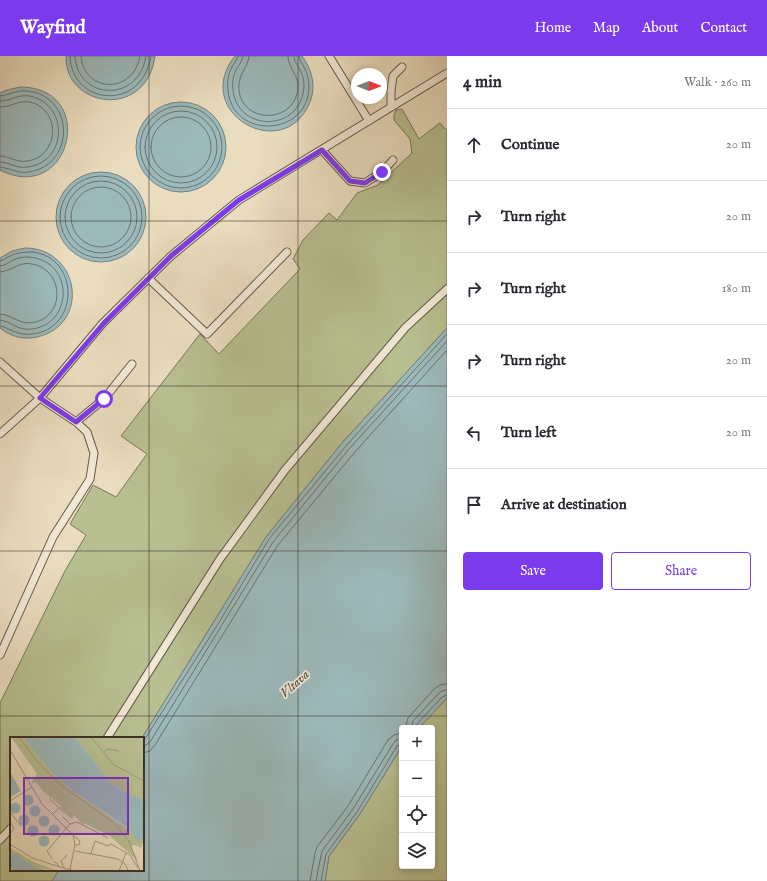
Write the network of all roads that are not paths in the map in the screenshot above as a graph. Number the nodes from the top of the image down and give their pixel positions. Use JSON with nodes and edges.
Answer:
{"nodes":[{"id":1,"x":330,"y":56,"type":"edge"},
{"id":2,"x":402,"y":67,"type":"dead end"},
{"id":3,"x":447,"y":73,"type":"edge"},
{"id":4,"x":391,"y":107,"type":"junction"},
{"id":5,"x":369,"y":121,"type":"junction"},
{"id":6,"x":322,"y":150,"type":"junction"},
{"id":7,"x":393,"y":160,"type":"dead end"},
{"id":8,"x":287,"y":252,"type":"dead end"},
{"id":9,"x":148,"y":278,"type":"junction"},
{"id":10,"x":447,"y":289,"type":"edge"},
{"id":11,"x":0,"y":362,"type":"edge"},
{"id":12,"x":132,"y":364,"type":"dead end"},
{"id":13,"x":40,"y":398,"type":"junction"},
{"id":14,"x":76,"y":422,"type":"junction"},
{"id":15,"x":0,"y":434,"type":"edge"},
{"id":16,"x":0,"y":655,"type":"edge"},
{"id":17,"x":108,"y":737,"type":"edge"},
{"id":18,"x":10,"y":829,"type":"edge"},
{"id":19,"x":0,"y":840,"type":"edge"}],
"edges":[{"from":1,"to":5,"type":"lane"},
{"from":2,"to":4,"type":"lane"},
{"from":3,"to":4,"type":"lane"},
{"from":4,"to":5,"type":"lane"},
{"from":5,"to":6,"type":"lane"},
{"from":6,"to":7,"type":"lane"},
{"from":6,"to":9,"type":"lane"},
{"from":8,"to":9,"type":"lane"},
{"from":9,"to":13,"type":"lane"},
{"from":10,"to":17,"type":"lane"},
{"from":11,"to":13,"type":"lane"},
{"from":12,"to":14,"type":"lane"},
{"from":13,"to":14,"type":"lane"},
{"from":13,"to":15,"type":"lane"},
{"from":14,"to":16,"type":"lane"},
{"from":18,"to":19,"type":"lane"}]}
